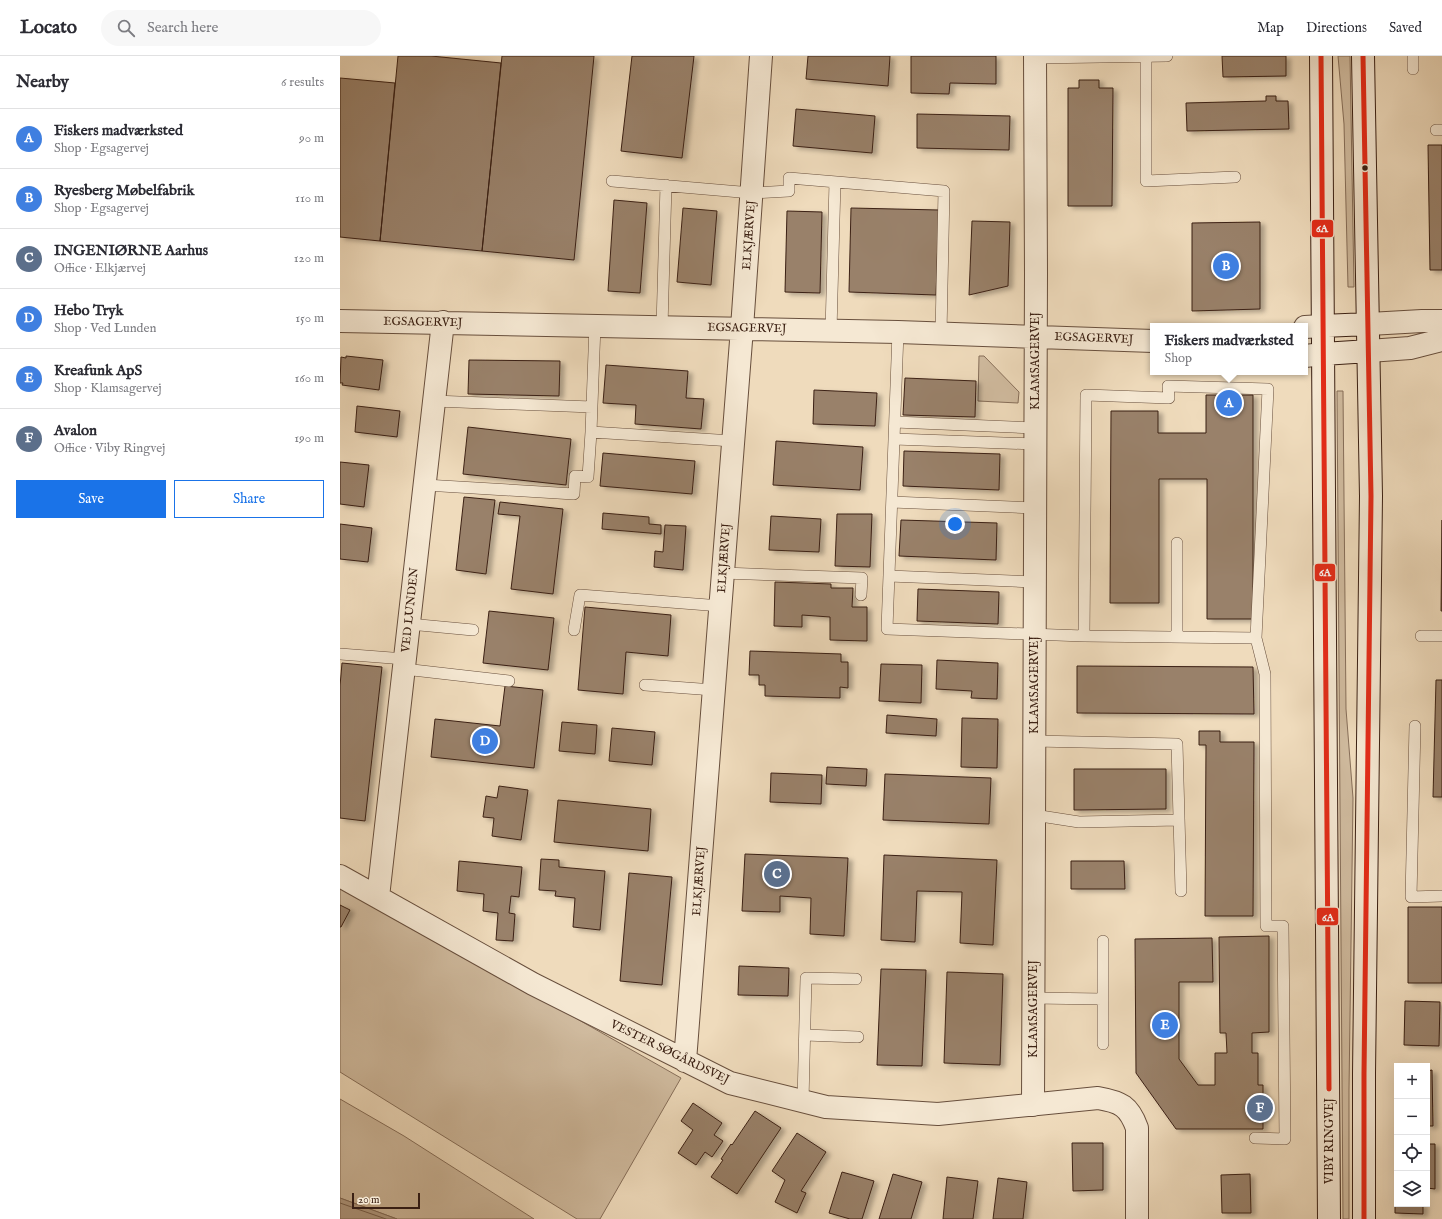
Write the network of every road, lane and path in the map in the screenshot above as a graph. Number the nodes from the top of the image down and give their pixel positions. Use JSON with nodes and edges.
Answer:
{"nodes":[{"id":1,"x":762,"y":56,"type":"edge"},
{"id":2,"x":1167,"y":56,"type":"edge"},
{"id":3,"x":1321,"y":56,"type":"edge"},
{"id":4,"x":1363,"y":56,"type":"edge"},
{"id":5,"x":1413,"y":56,"type":"edge"},
{"id":6,"x":1035,"y":57,"type":"edge"},
{"id":7,"x":1146,"y":57,"type":"edge"},
{"id":8,"x":1413,"y":69,"type":"dead end"},
{"id":9,"x":1235,"y":177,"type":"dead end"},
{"id":10,"x":612,"y":181,"type":"dead end"},
{"id":11,"x":835,"y":182,"type":"junction"},
{"id":12,"x":666,"y":186,"type":"junction"},
{"id":13,"x":752,"y":193,"type":"junction"},
{"id":14,"x":340,"y":321,"type":"edge"},
{"id":15,"x":1442,"y":321,"type":"edge"},
{"id":16,"x":443,"y":322,"type":"junction"},
{"id":17,"x":1369,"y":324,"type":"junction"},
{"id":18,"x":595,"y":325,"type":"junction"},
{"id":19,"x":662,"y":327,"type":"junction"},
{"id":20,"x":1314,"y":327,"type":"edge"},
{"id":21,"x":742,"y":328,"type":"junction"},
{"id":22,"x":831,"y":331,"type":"junction"},
{"id":23,"x":898,"y":332,"type":"junction"},
{"id":24,"x":941,"y":333,"type":"junction"},
{"id":25,"x":1035,"y":336,"type":"junction"},
{"id":26,"x":1442,"y":340,"type":"edge"},
{"id":27,"x":1150,"y":341,"type":"edge"},
{"id":28,"x":1369,"y":351,"type":"junction"},
{"id":29,"x":1314,"y":355,"type":"edge"},
{"id":30,"x":434,"y":401,"type":"junction"},
{"id":31,"x":592,"y":407,"type":"junction"},
{"id":32,"x":895,"y":422,"type":"junction"},
{"id":33,"x":591,"y":432,"type":"junction"},
{"id":34,"x":1035,"y":436,"type":"junction"},
{"id":35,"x":894,"y":438,"type":"junction"},
{"id":36,"x":733,"y":441,"type":"junction"},
{"id":37,"x":424,"y":485,"type":"junction"},
{"id":38,"x":892,"y":502,"type":"junction"},
{"id":39,"x":1035,"y":508,"type":"junction"},
{"id":40,"x":1177,"y":543,"type":"dead end"},
{"id":41,"x":723,"y":573,"type":"junction"},
{"id":42,"x":889,"y":576,"type":"junction"},
{"id":43,"x":1034,"y":582,"type":"junction"},
{"id":44,"x":862,"y":595,"type":"dead end"},
{"id":45,"x":720,"y":606,"type":"junction"},
{"id":46,"x":409,"y":624,"type":"junction"},
{"id":47,"x":473,"y":630,"type":"dead end"},
{"id":48,"x":574,"y":630,"type":"dead end"},
{"id":49,"x":1034,"y":634,"type":"junction"},
{"id":50,"x":1084,"y":636,"type":"junction"},
{"id":51,"x":1421,"y":636,"type":"dead end"},
{"id":52,"x":1442,"y":636,"type":"edge"},
{"id":53,"x":1177,"y":637,"type":"junction"},
{"id":54,"x":1256,"y":638,"type":"junction"},
{"id":55,"x":340,"y":654,"type":"edge"},
{"id":56,"x":404,"y":664,"type":"junction"},
{"id":57,"x":509,"y":681,"type":"dead end"},
{"id":58,"x":645,"y":685,"type":"dead end"},
{"id":59,"x":714,"y":690,"type":"junction"},
{"id":60,"x":1416,"y":726,"type":"dead end"},
{"id":61,"x":1034,"y":741,"type":"junction"},
{"id":62,"x":1034,"y":815,"type":"junction"},
{"id":63,"x":1179,"y":820,"type":"junction"},
{"id":64,"x":340,"y":876,"type":"edge"},
{"id":65,"x":1181,"y":891,"type":"dead end"},
{"id":66,"x":378,"y":896,"type":"junction"},
{"id":67,"x":1442,"y":896,"type":"edge"},
{"id":68,"x":1103,"y":941,"type":"dead end"},
{"id":69,"x":856,"y":978,"type":"dead end"},
{"id":70,"x":1033,"y":998,"type":"junction"},
{"id":71,"x":1103,"y":999,"type":"junction"},
{"id":72,"x":805,"y":1035,"type":"junction"},
{"id":73,"x":858,"y":1037,"type":"dead end"},
{"id":74,"x":1103,"y":1044,"type":"dead end"},
{"id":75,"x":685,"y":1061,"type":"junction"},
{"id":76,"x":803,"y":1101,"type":"junction"},
{"id":77,"x":1033,"y":1105,"type":"junction"},
{"id":78,"x":1255,"y":1138,"type":"dead end"},
{"id":79,"x":1137,"y":1219,"type":"edge"},
{"id":80,"x":1329,"y":1219,"type":"edge"},
{"id":81,"x":1364,"y":1219,"type":"edge"}],
"edges":[{"from":1,"to":13,"type":"street","name":"ELKJÆRVEJ"},
{"from":2,"to":7,"type":"lane"},
{"from":3,"to":20,"type":"street","name":"VIBY RINGVEJ"},
{"from":4,"to":17,"type":"street"},
{"from":5,"to":8,"type":"lane"},
{"from":6,"to":7,"type":"lane"},
{"from":6,"to":25,"type":"street","name":"KLAMSAGERVEJ"},
{"from":7,"to":9,"type":"lane"},
{"from":10,"to":12,"type":"lane"},
{"from":11,"to":13,"type":"lane"},
{"from":11,"to":22,"type":"lane"},
{"from":11,"to":24,"type":"lane"},
{"from":12,"to":13,"type":"lane"},
{"from":12,"to":19,"type":"lane"},
{"from":13,"to":21,"type":"street","name":"ELKJÆRVEJ"},
{"from":14,"to":16,"type":"street","name":"EGSAGERVEJ"},
{"from":15,"to":17,"type":"street"},
{"from":16,"to":18,"type":"street","name":"EGSAGERVEJ"},
{"from":16,"to":30,"type":"street","name":"VED LUNDEN"},
{"from":17,"to":20,"type":"street"},
{"from":17,"to":28,"type":"street"},
{"from":18,"to":19,"type":"street","name":"EGSAGERVEJ"},
{"from":18,"to":31,"type":"lane"},
{"from":19,"to":21,"type":"street","name":"EGSAGERVEJ"},
{"from":20,"to":29,"type":"street","name":"VIBY RINGVEJ"},
{"from":21,"to":22,"type":"street","name":"EGSAGERVEJ"},
{"from":21,"to":36,"type":"street","name":"ELKJÆRVEJ"},
{"from":22,"to":23,"type":"street","name":"EGSAGERVEJ"},
{"from":23,"to":24,"type":"street","name":"EGSAGERVEJ"},
{"from":23,"to":32,"type":"lane"},
{"from":24,"to":25,"type":"street","name":"EGSAGERVEJ"},
{"from":25,"to":27,"type":"street","name":"EGSAGERVEJ"},
{"from":25,"to":34,"type":"street","name":"KLAMSAGERVEJ"},
{"from":26,"to":28,"type":"street"},
{"from":28,"to":29,"type":"street"},
{"from":28,"to":81,"type":"street"},
{"from":29,"to":80,"type":"street","name":"VIBY RINGVEJ"},
{"from":30,"to":31,"type":"lane"},
{"from":30,"to":37,"type":"street","name":"VED LUNDEN"},
{"from":31,"to":33,"type":"lane"},
{"from":32,"to":34,"type":"lane"},
{"from":32,"to":35,"type":"lane"},
{"from":33,"to":36,"type":"lane"},
{"from":33,"to":37,"type":"lane"},
{"from":34,"to":35,"type":"lane"},
{"from":34,"to":39,"type":"street","name":"KLAMSAGERVEJ"},
{"from":35,"to":38,"type":"lane"},
{"from":36,"to":41,"type":"street","name":"ELKJÆRVEJ"},
{"from":37,"to":46,"type":"street","name":"VED LUNDEN"},
{"from":38,"to":39,"type":"lane"},
{"from":38,"to":42,"type":"lane"},
{"from":39,"to":43,"type":"street","name":"KLAMSAGERVEJ"},
{"from":40,"to":53,"type":"lane"},
{"from":41,"to":44,"type":"lane"},
{"from":41,"to":45,"type":"street","name":"ELKJÆRVEJ"},
{"from":42,"to":43,"type":"lane"},
{"from":42,"to":49,"type":"lane"},
{"from":43,"to":49,"type":"street","name":"KLAMSAGERVEJ"},
{"from":45,"to":48,"type":"lane"},
{"from":45,"to":59,"type":"street","name":"ELKJÆRVEJ"},
{"from":46,"to":47,"type":"lane"},
{"from":46,"to":56,"type":"street","name":"VED LUNDEN"},
{"from":49,"to":50,"type":"lane"},
{"from":49,"to":61,"type":"street","name":"KLAMSAGERVEJ"},
{"from":50,"to":53,"type":"lane"},
{"from":50,"to":54,"type":"lane"},
{"from":51,"to":52,"type":"lane"},
{"from":53,"to":54,"type":"lane"},
{"from":54,"to":78,"type":"lane"},
{"from":55,"to":56,"type":"lane"},
{"from":56,"to":57,"type":"lane"},
{"from":56,"to":66,"type":"street","name":"VED LUNDEN"},
{"from":58,"to":59,"type":"lane"},
{"from":59,"to":75,"type":"street","name":"ELKJÆRVEJ"},
{"from":60,"to":67,"type":"lane"},
{"from":61,"to":62,"type":"street","name":"KLAMSAGERVEJ"},
{"from":61,"to":63,"type":"lane"},
{"from":62,"to":63,"type":"lane"},
{"from":62,"to":70,"type":"street","name":"KLAMSAGERVEJ"},
{"from":63,"to":65,"type":"lane"},
{"from":64,"to":66,"type":"street","name":"VESTER SØGÅRDSVEJ"},
{"from":66,"to":75,"type":"street","name":"VESTER SØGÅRDSVEJ"},
{"from":68,"to":71,"type":"lane"},
{"from":69,"to":72,"type":"lane"},
{"from":70,"to":71,"type":"lane"},
{"from":70,"to":77,"type":"street","name":"KLAMSAGERVEJ"},
{"from":71,"to":74,"type":"lane"},
{"from":72,"to":73,"type":"lane"},
{"from":72,"to":76,"type":"lane"},
{"from":75,"to":76,"type":"street","name":"VESTER SØGÅRDSVEJ"},
{"from":76,"to":77,"type":"street","name":"VESTER SØGÅRDSVEJ"},
{"from":77,"to":79,"type":"street"}]}
